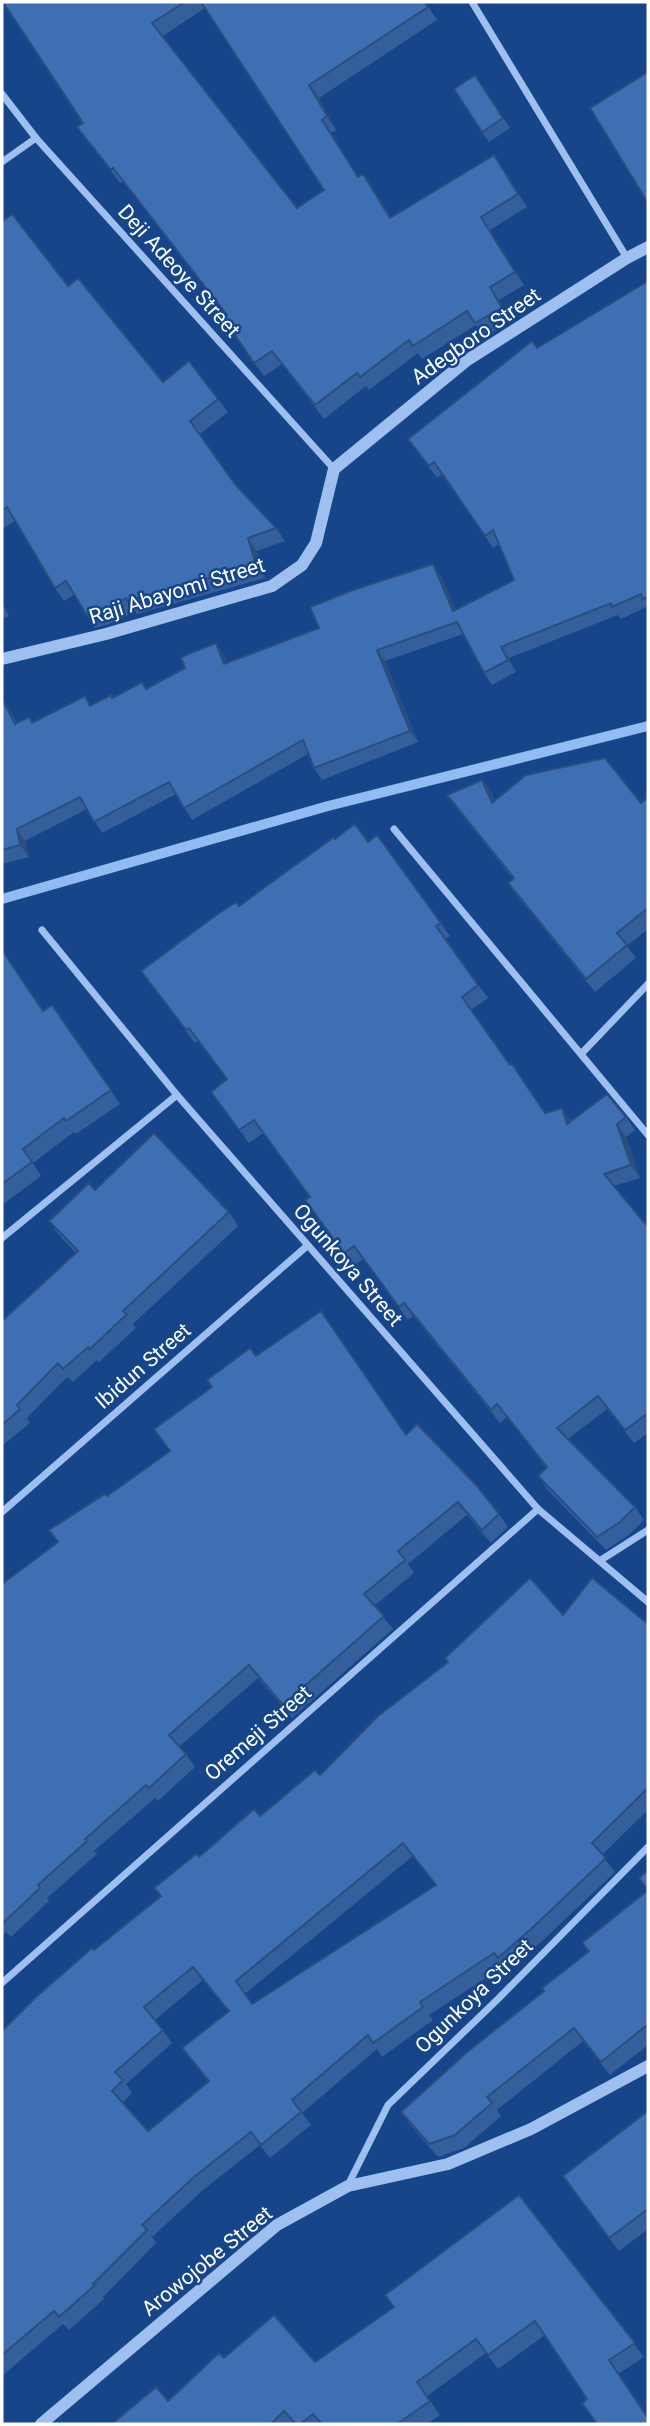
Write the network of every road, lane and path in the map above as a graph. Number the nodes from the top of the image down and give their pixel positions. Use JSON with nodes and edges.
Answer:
{"nodes":[{"id":1,"x":472,"y":2,"type":"edge"},
{"id":2,"x":2,"y":94,"type":"edge"},
{"id":3,"x":36,"y":138,"type":"junction"},
{"id":4,"x":2,"y":162,"type":"edge"},
{"id":5,"x":648,"y":247,"type":"edge"},
{"id":6,"x":627,"y":258,"type":"junction"},
{"id":7,"x":334,"y":469,"type":"junction"},
{"id":8,"x":2,"y":659,"type":"edge"},
{"id":9,"x":394,"y":829,"type":"dead end"},
{"id":10,"x":42,"y":930,"type":"dead end"},
{"id":11,"x":648,"y":984,"type":"edge"},
{"id":12,"x":582,"y":1053,"type":"junction"},
{"id":13,"x":177,"y":1095,"type":"junction"},
{"id":14,"x":648,"y":1135,"type":"edge"},
{"id":15,"x":2,"y":1238,"type":"edge"},
{"id":16,"x":307,"y":1246,"type":"junction"},
{"id":17,"x":538,"y":1510,"type":"junction"},
{"id":18,"x":2,"y":1512,"type":"edge"},
{"id":19,"x":648,"y":1530,"type":"edge"},
{"id":20,"x":601,"y":1560,"type":"junction"},
{"id":21,"x":648,"y":1602,"type":"edge"},
{"id":22,"x":648,"y":1847,"type":"edge"},
{"id":23,"x":2,"y":1983,"type":"edge"},
{"id":24,"x":648,"y":2066,"type":"edge"},
{"id":25,"x":348,"y":2186,"type":"junction"},
{"id":26,"x":41,"y":2424,"type":"edge"}],
"edges":[{"from":1,"to":6,"type":"street"},
{"from":2,"to":3,"type":"street","name":"Deji Adeoye Street"},
{"from":3,"to":4,"type":"street"},
{"from":3,"to":7,"type":"street","name":"Deji Adeoye Street"},
{"from":5,"to":6,"type":"street","name":"Adegboro Street"},
{"from":6,"to":7,"type":"street","name":"Adegboro Street"},
{"from":7,"to":8,"type":"street","name":"Raji Abayomi Street"},
{"from":9,"to":12,"type":"street"},
{"from":10,"to":13,"type":"street","name":"Ogunkoya Street"},
{"from":11,"to":12,"type":"street"},
{"from":12,"to":14,"type":"street"},
{"from":13,"to":15,"type":"street"},
{"from":13,"to":16,"type":"street","name":"Ogunkoya Street"},
{"from":16,"to":17,"type":"street","name":"Ogunkoya Street"},
{"from":16,"to":18,"type":"street","name":"Ibidun Street"},
{"from":17,"to":20,"type":"street","name":"Ogunkoya Street"},
{"from":17,"to":23,"type":"street","name":"Oremeji Street"},
{"from":19,"to":20,"type":"street"},
{"from":20,"to":21,"type":"street","name":"Ogunkoya Street"},
{"from":22,"to":25,"type":"street","name":"Ogunkoya Street"},
{"from":24,"to":25,"type":"street","name":"Arowojobe Street"},
{"from":25,"to":26,"type":"street","name":"Arowojobe Street"}]}
